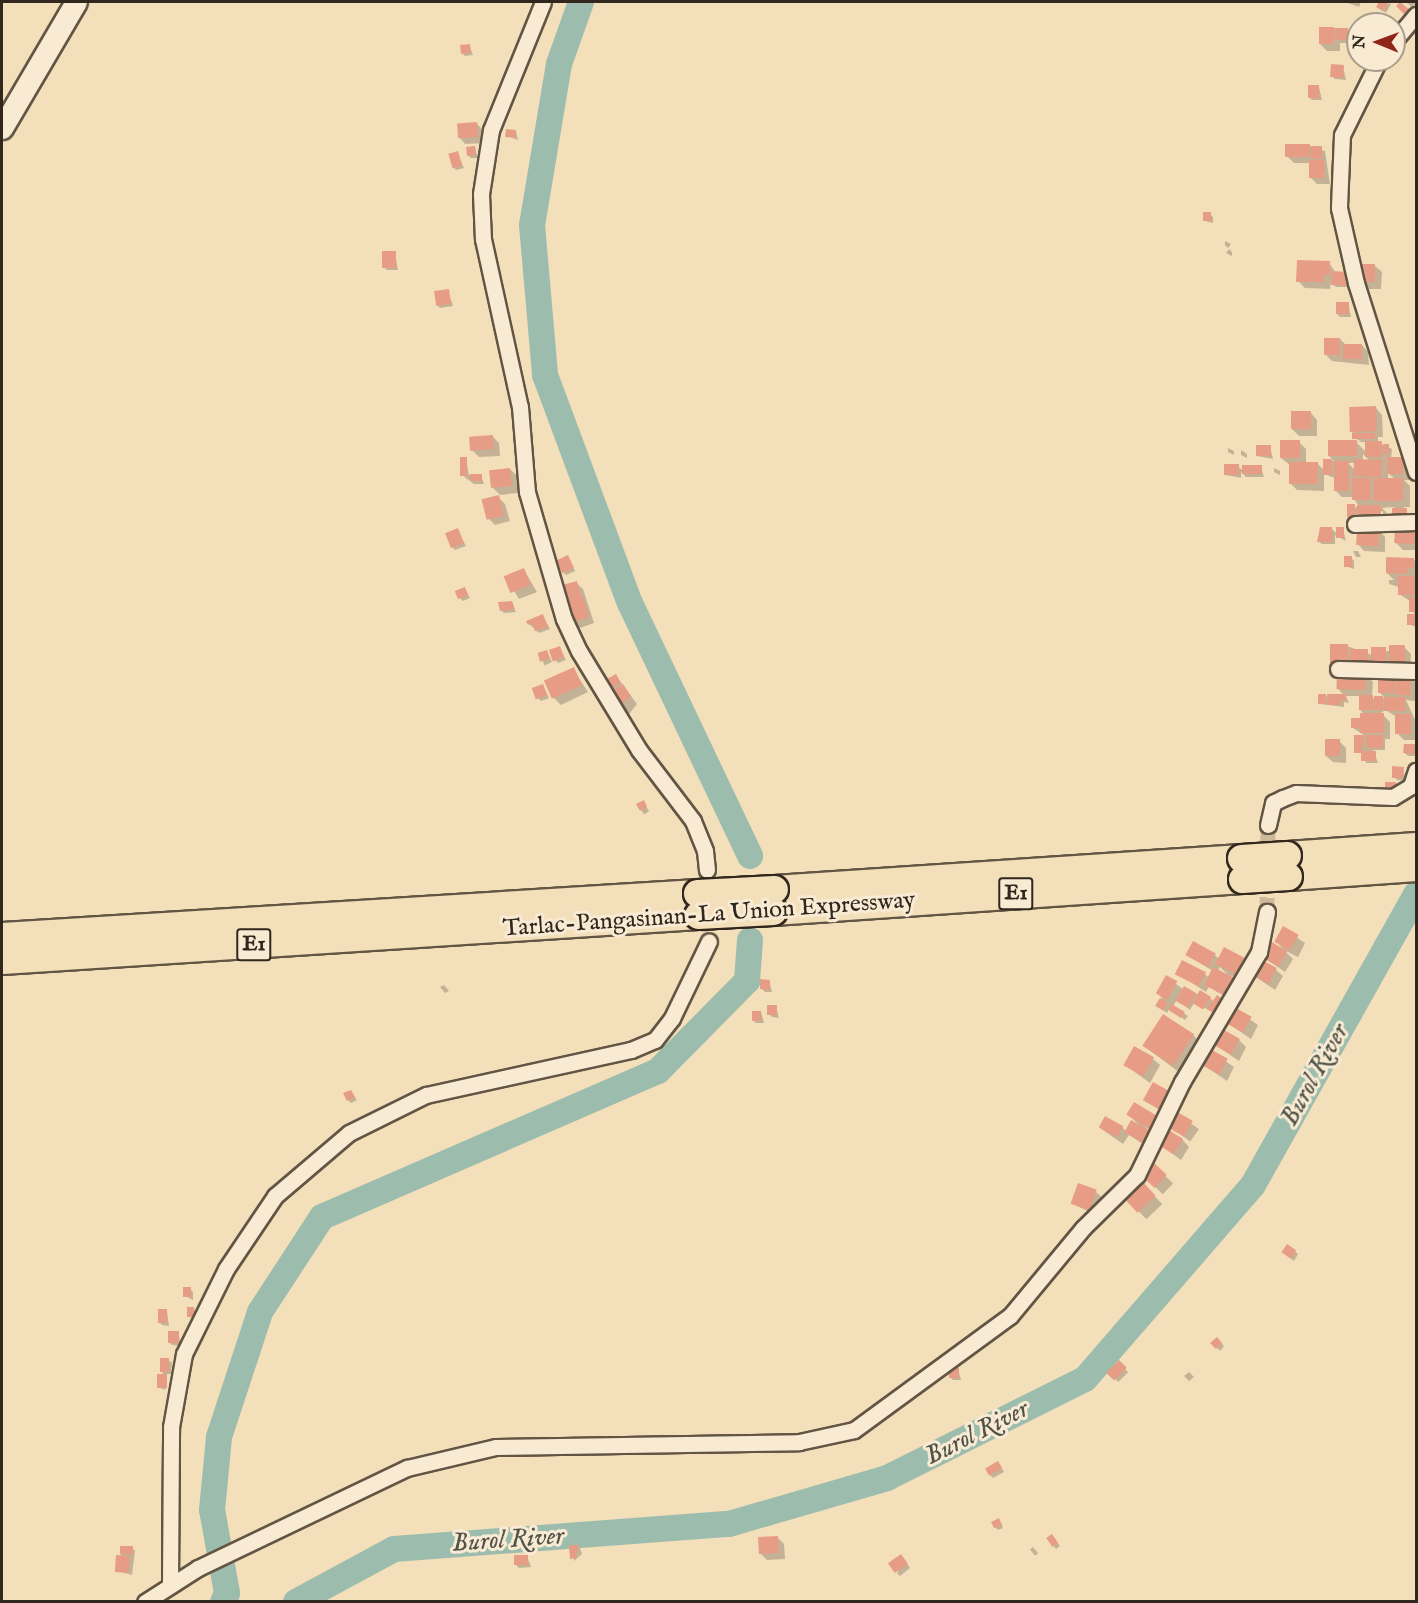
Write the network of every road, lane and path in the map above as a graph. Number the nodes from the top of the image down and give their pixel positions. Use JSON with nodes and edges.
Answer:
{"nodes":[{"id":1,"x":76,"y":2,"type":"edge"},
{"id":2,"x":543,"y":2,"type":"edge"},
{"id":3,"x":1416,"y":15,"type":"edge"},
{"id":4,"x":1406,"y":27,"type":"edge"},
{"id":5,"x":1374,"y":72,"type":"edge"},
{"id":6,"x":2,"y":128,"type":"edge"},
{"id":7,"x":1416,"y":472,"type":"edge"},
{"id":8,"x":1416,"y":522,"type":"edge"},
{"id":9,"x":1355,"y":524,"type":"dead end"},
{"id":10,"x":1338,"y":669,"type":"dead end"},
{"id":11,"x":1416,"y":671,"type":"edge"},
{"id":12,"x":1416,"y":771,"type":"edge"},
{"id":13,"x":1268,"y":825,"type":"tunnel mouth"},
{"id":14,"x":1416,"y":846,"type":"edge"},
{"id":15,"x":1371,"y":859,"type":"junction"},
{"id":16,"x":1416,"y":867,"type":"edge"},
{"id":17,"x":700,"y":893,"type":"junction"},
{"id":18,"x":1268,"y":912,"type":"tunnel mouth"},
{"id":19,"x":2,"y":936,"type":"edge"},
{"id":20,"x":709,"y":941,"type":"tunnel mouth"},
{"id":21,"x":37,"y":946,"type":"junction"},
{"id":22,"x":2,"y":960,"type":"edge"},
{"id":23,"x":170,"y":1583,"type":"junction"},
{"id":24,"x":145,"y":1602,"type":"edge"}],
"edges":[{"from":1,"to":6,"type":"main road"},
{"from":2,"to":17,"type":"street"},
{"from":3,"to":4,"type":"street"},
{"from":5,"to":7,"type":"street"},
{"from":8,"to":9,"type":"street"},
{"from":10,"to":11,"type":"street"},
{"from":12,"to":13,"type":"street"},
{"from":14,"to":15,"type":"highway","name":"Tarlac-Pangasinan-La Union Expressway","number":"E1"},
{"from":15,"to":16,"type":"highway","name":"Tarlac-Pangasinan-La Union Expressway","number":"E1"},
{"from":15,"to":17,"type":"highway","name":"Tarlac-Pangasinan-La Union Expressway","number":"E1","bridge":true},
{"from":17,"to":21,"type":"highway","name":"Tarlac-Pangasinan-La Union Expressway","number":"E1"},
{"from":18,"to":23,"type":"street"},
{"from":19,"to":21,"type":"highway","name":"Tarlac-Pangasinan-La Union Expressway","number":"E1"},
{"from":20,"to":23,"type":"street"},
{"from":21,"to":22,"type":"highway","name":"Tarlac-Pangasinan-La Union Expressway","number":"E1"},
{"from":23,"to":24,"type":"street"}]}
